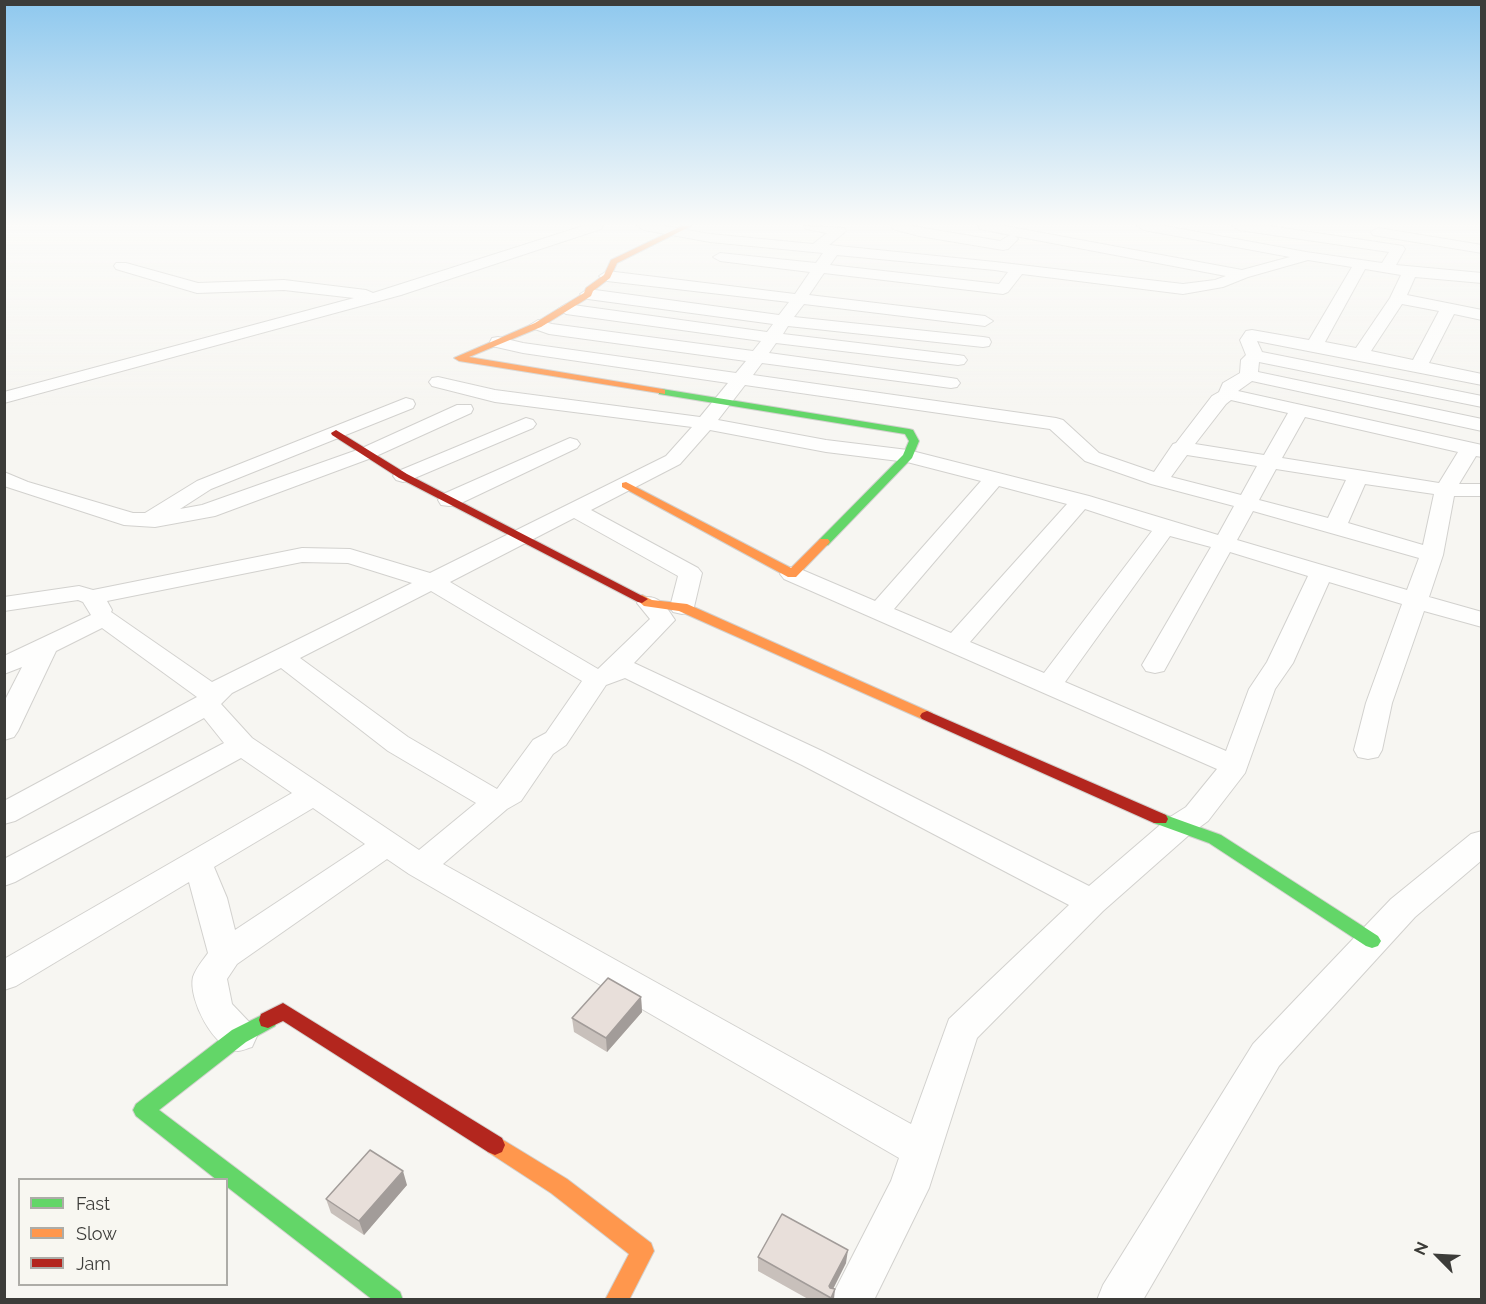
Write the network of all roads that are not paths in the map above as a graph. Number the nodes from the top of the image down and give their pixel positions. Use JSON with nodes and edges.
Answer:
{"nodes":[{"id":1,"x":193,"y":287,"type":"edge"},
{"id":2,"x":230,"y":287,"type":"edge"},
{"id":3,"x":298,"y":287,"type":"edge"},
{"id":4,"x":408,"y":287,"type":"edge"},
{"id":5,"x":593,"y":287,"type":"edge"},
{"id":6,"x":805,"y":287,"type":"edge"},
{"id":7,"x":861,"y":287,"type":"edge"},
{"id":8,"x":872,"y":287,"type":"edge"},
{"id":9,"x":982,"y":287,"type":"edge"},
{"id":10,"x":1005,"y":287,"type":"edge"},
{"id":11,"x":1165,"y":287,"type":"edge"},
{"id":12,"x":1198,"y":287,"type":"edge"},
{"id":13,"x":1347,"y":287,"type":"edge"},
{"id":14,"x":1403,"y":287,"type":"edge"},
{"id":15,"x":869,"y":290,"type":"dead end"},
{"id":16,"x":588,"y":294,"type":"junction"},
{"id":17,"x":377,"y":297,"type":"junction"},
{"id":18,"x":1398,"y":298,"type":"junction"},
{"id":19,"x":566,"y":309,"type":"junction"},
{"id":20,"x":1448,"y":309,"type":"junction"},
{"id":21,"x":1482,"y":315,"type":"edge"},
{"id":22,"x":784,"y":321,"type":"junction"},
{"id":23,"x":985,"y":321,"type":"dead end"},
{"id":24,"x":538,"y":325,"type":"junction"},
{"id":25,"x":771,"y":338,"type":"junction"},
{"id":26,"x":498,"y":342,"type":"junction"},
{"id":27,"x":983,"y":342,"type":"dead end"},
{"id":28,"x":1315,"y":345,"type":"junction"},
{"id":29,"x":1361,"y":354,"type":"junction"},
{"id":30,"x":1255,"y":356,"type":"junction"},
{"id":31,"x":755,"y":357,"type":"junction"},
{"id":32,"x":958,"y":360,"type":"dead end"},
{"id":33,"x":1419,"y":366,"type":"junction"},
{"id":34,"x":1249,"y":375,"type":"junction"},
{"id":35,"x":740,"y":379,"type":"junction"},
{"id":36,"x":1482,"y":380,"type":"edge"},
{"id":37,"x":438,"y":382,"type":"dead end"},
{"id":38,"x":951,"y":383,"type":"dead end"},
{"id":39,"x":1227,"y":394,"type":"junction"},
{"id":40,"x":4,"y":398,"type":"edge"},
{"id":41,"x":722,"y":402,"type":"junction"},
{"id":42,"x":1482,"y":402,"type":"edge"},
{"id":43,"x":406,"y":404,"type":"dead end"},
{"id":44,"x":464,"y":409,"type":"dead end"},
{"id":45,"x":1299,"y":411,"type":"junction"},
{"id":46,"x":706,"y":423,"type":"junction"},
{"id":47,"x":526,"y":424,"type":"dead end"},
{"id":48,"x":1482,"y":425,"type":"edge"},
{"id":49,"x":336,"y":432,"type":"junction"},
{"id":50,"x":570,"y":444,"type":"dead end"},
{"id":51,"x":1180,"y":448,"type":"junction"},
{"id":52,"x":1476,"y":450,"type":"edge"},
{"id":53,"x":367,"y":453,"type":"junction"},
{"id":54,"x":908,"y":456,"type":"junction"},
{"id":55,"x":1267,"y":463,"type":"junction"},
{"id":56,"x":403,"y":476,"type":"junction"},
{"id":57,"x":1358,"y":477,"type":"junction"},
{"id":58,"x":4,"y":478,"type":"edge"},
{"id":59,"x":994,"y":479,"type":"junction"},
{"id":60,"x":1158,"y":480,"type":"junction"},
{"id":61,"x":626,"y":485,"type":"junction"},
{"id":62,"x":1445,"y":490,"type":"junction"},
{"id":63,"x":1482,"y":490,"type":"edge"},
{"id":64,"x":449,"y":500,"type":"junction"},
{"id":65,"x":1081,"y":501,"type":"junction"},
{"id":66,"x":1245,"y":504,"type":"junction"},
{"id":67,"x":575,"y":510,"type":"junction"},
{"id":68,"x":148,"y":520,"type":"junction"},
{"id":69,"x":1335,"y":526,"type":"junction"},
{"id":70,"x":1165,"y":528,"type":"junction"},
{"id":71,"x":519,"y":538,"type":"junction"},
{"id":72,"x":1223,"y":543,"type":"junction"},
{"id":73,"x":1432,"y":555,"type":"junction"},
{"id":74,"x":1320,"y":573,"type":"junction"},
{"id":75,"x":792,"y":574,"type":"junction"},
{"id":76,"x":431,"y":581,"type":"junction"},
{"id":77,"x":1417,"y":601,"type":"junction"},
{"id":78,"x":649,"y":603,"type":"junction"},
{"id":79,"x":4,"y":604,"type":"edge"},
{"id":80,"x":98,"y":607,"type":"junction"},
{"id":81,"x":682,"y":607,"type":"junction"},
{"id":82,"x":879,"y":611,"type":"junction"},
{"id":83,"x":1482,"y":620,"type":"edge"},
{"id":84,"x":955,"y":644,"type":"junction"},
{"id":85,"x":45,"y":647,"type":"junction"},
{"id":86,"x":282,"y":657,"type":"junction"},
{"id":87,"x":1155,"y":665,"type":"dead end"},
{"id":88,"x":4,"y":666,"type":"edge"},
{"id":89,"x":601,"y":678,"type":"junction"},
{"id":90,"x":1049,"y":685,"type":"junction"},
{"id":91,"x":209,"y":700,"type":"junction"},
{"id":92,"x":4,"y":731,"type":"edge"},
{"id":93,"x":242,"y":745,"type":"junction"},
{"id":94,"x":1368,"y":750,"type":"dead end"},
{"id":95,"x":1235,"y":766,"type":"junction"},
{"id":96,"x":314,"y":794,"type":"junction"},
{"id":97,"x":497,"y":802,"type":"junction"},
{"id":98,"x":4,"y":814,"type":"edge"},
{"id":99,"x":1178,"y":826,"type":"junction"},
{"id":100,"x":1482,"y":842,"type":"edge"},
{"id":101,"x":387,"y":844,"type":"junction"},
{"id":102,"x":197,"y":863,"type":"junction"},
{"id":103,"x":420,"y":866,"type":"junction"},
{"id":104,"x":4,"y":874,"type":"edge"},
{"id":105,"x":1092,"y":902,"type":"junction"},
{"id":106,"x":1372,"y":940,"type":"junction"},
{"id":107,"x":225,"y":954,"type":"junction"},
{"id":108,"x":4,"y":976,"type":"edge"},
{"id":109,"x":240,"y":1036,"type":"junction"},
{"id":110,"x":922,"y":1150,"type":"junction"},
{"id":111,"x":392,"y":1299,"type":"edge"},
{"id":112,"x":616,"y":1299,"type":"edge"},
{"id":113,"x":851,"y":1299,"type":"edge"},
{"id":114,"x":1118,"y":1299,"type":"edge"}],
"edges":[{"from":1,"to":2,"type":"street"},
{"from":3,"to":17,"type":"street"},
{"from":4,"to":17,"type":"street"},
{"from":5,"to":16,"type":"street"},
{"from":6,"to":22,"type":"street"},
{"from":7,"to":15,"type":"street"},
{"from":8,"to":23,"type":"street"},
{"from":9,"to":10,"type":"street"},
{"from":11,"to":12,"type":"street"},
{"from":13,"to":28,"type":"street"},
{"from":14,"to":18,"type":"street"},
{"from":16,"to":19,"type":"street"},
{"from":16,"to":22,"type":"street"},
{"from":17,"to":40,"type":"street"},
{"from":18,"to":20,"type":"street"},
{"from":18,"to":29,"type":"street"},
{"from":19,"to":24,"type":"street"},
{"from":19,"to":25,"type":"street"},
{"from":20,"to":21,"type":"street"},
{"from":20,"to":33,"type":"street"},
{"from":22,"to":25,"type":"street"},
{"from":22,"to":27,"type":"street"},
{"from":24,"to":26,"type":"street"},
{"from":24,"to":31,"type":"street"},
{"from":25,"to":31,"type":"street"},
{"from":25,"to":32,"type":"street"},
{"from":26,"to":35,"type":"street"},
{"from":26,"to":41,"type":"street"},
{"from":28,"to":29,"type":"street"},
{"from":28,"to":30,"type":"street"},
{"from":29,"to":33,"type":"street"},
{"from":30,"to":34,"type":"street"},
{"from":30,"to":42,"type":"street"},
{"from":31,"to":35,"type":"street"},
{"from":31,"to":38,"type":"street"},
{"from":33,"to":36,"type":"street"},
{"from":34,"to":39,"type":"street"},
{"from":34,"to":48,"type":"street"},
{"from":35,"to":41,"type":"street"},
{"from":35,"to":60,"type":"street"},
{"from":37,"to":46,"type":"street"},
{"from":39,"to":45,"type":"street"},
{"from":39,"to":51,"type":"street"},
{"from":41,"to":46,"type":"street"},
{"from":41,"to":54,"type":"street"},
{"from":43,"to":49,"type":"street"},
{"from":44,"to":53,"type":"street"},
{"from":45,"to":52,"type":"street"},
{"from":45,"to":55,"type":"street"},
{"from":46,"to":54,"type":"street"},
{"from":46,"to":61,"type":"street"},
{"from":47,"to":56,"type":"street"},
{"from":49,"to":53,"type":"street"},
{"from":49,"to":68,"type":"street"},
{"from":50,"to":64,"type":"street"},
{"from":51,"to":55,"type":"street"},
{"from":51,"to":60,"type":"street"},
{"from":52,"to":62,"type":"street"},
{"from":53,"to":56,"type":"street"},
{"from":53,"to":68,"type":"street"},
{"from":54,"to":59,"type":"street"},
{"from":54,"to":75,"type":"street"},
{"from":55,"to":57,"type":"street"},
{"from":55,"to":66,"type":"street"},
{"from":56,"to":64,"type":"street"},
{"from":57,"to":62,"type":"street"},
{"from":57,"to":69,"type":"street"},
{"from":58,"to":68,"type":"street"},
{"from":59,"to":65,"type":"street"},
{"from":59,"to":82,"type":"street"},
{"from":60,"to":66,"type":"street"},
{"from":61,"to":67,"type":"street"},
{"from":61,"to":75,"type":"street"},
{"from":62,"to":63,"type":"street"},
{"from":62,"to":73,"type":"street"},
{"from":64,"to":71,"type":"street"},
{"from":65,"to":70,"type":"street"},
{"from":65,"to":84,"type":"street"},
{"from":66,"to":69,"type":"street"},
{"from":66,"to":72,"type":"street"},
{"from":67,"to":71,"type":"street"},
{"from":67,"to":81,"type":"street"},
{"from":69,"to":73,"type":"street"},
{"from":70,"to":72,"type":"street"},
{"from":70,"to":90,"type":"street"},
{"from":71,"to":76,"type":"street"},
{"from":71,"to":78,"type":"street"},
{"from":72,"to":74,"type":"street"},
{"from":72,"to":87,"type":"street"},
{"from":73,"to":77,"type":"street"},
{"from":74,"to":77,"type":"street"},
{"from":74,"to":95,"type":"street"},
{"from":75,"to":82,"type":"street"},
{"from":76,"to":80,"type":"street"},
{"from":76,"to":86,"type":"street"},
{"from":76,"to":89,"type":"street"},
{"from":77,"to":83,"type":"street"},
{"from":77,"to":94,"type":"street"},
{"from":78,"to":81,"type":"street"},
{"from":78,"to":89,"type":"street"},
{"from":79,"to":80,"type":"street"},
{"from":80,"to":85,"type":"street"},
{"from":80,"to":91,"type":"street"},
{"from":81,"to":99,"type":"street"},
{"from":82,"to":84,"type":"street"},
{"from":84,"to":90,"type":"street"},
{"from":85,"to":88,"type":"street"},
{"from":85,"to":92,"type":"street"},
{"from":86,"to":91,"type":"street"},
{"from":86,"to":97,"type":"street"},
{"from":89,"to":97,"type":"street"},
{"from":89,"to":105,"type":"street"},
{"from":90,"to":95,"type":"street"},
{"from":91,"to":93,"type":"street"},
{"from":91,"to":98,"type":"street"},
{"from":93,"to":96,"type":"street"},
{"from":93,"to":104,"type":"street"},
{"from":95,"to":99,"type":"street"},
{"from":96,"to":101,"type":"street"},
{"from":96,"to":102,"type":"street"},
{"from":97,"to":103,"type":"street"},
{"from":99,"to":105,"type":"street"},
{"from":99,"to":106,"type":"street"},
{"from":100,"to":106,"type":"street"},
{"from":101,"to":103,"type":"street"},
{"from":101,"to":107,"type":"street"},
{"from":102,"to":107,"type":"street"},
{"from":102,"to":108,"type":"street"},
{"from":103,"to":110,"type":"street"},
{"from":105,"to":110,"type":"street"},
{"from":106,"to":114,"type":"street"},
{"from":107,"to":109,"type":"street"},
{"from":109,"to":111,"type":"street"},
{"from":109,"to":112,"type":"street"},
{"from":110,"to":113,"type":"street"}]}
